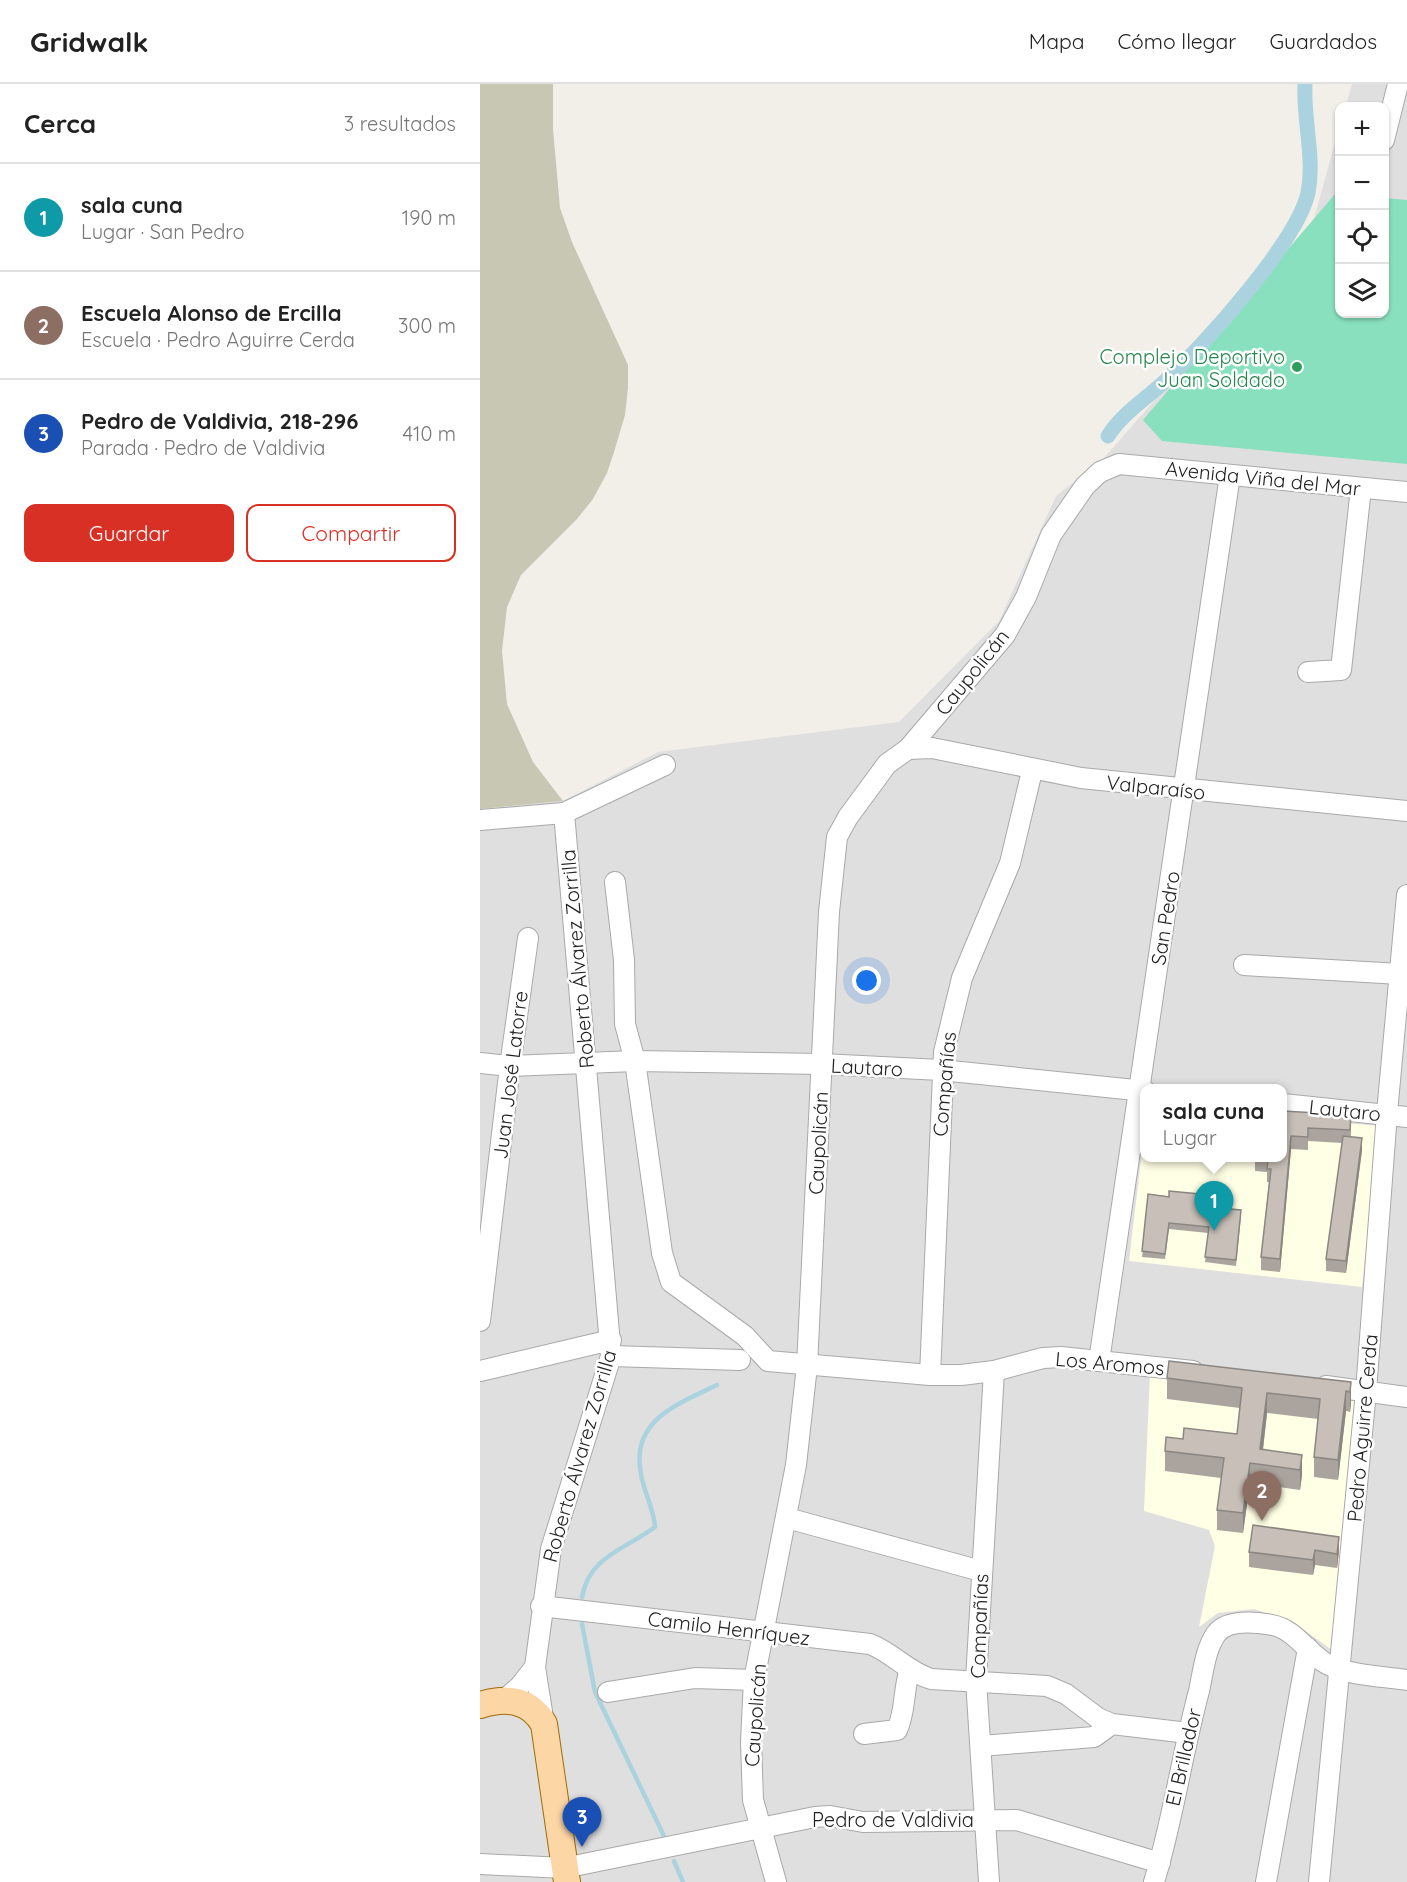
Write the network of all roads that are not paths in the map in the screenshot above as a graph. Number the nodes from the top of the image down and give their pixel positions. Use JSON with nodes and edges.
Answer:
{"nodes":[{"id":1,"x":1398,"y":84,"type":"edge"},
{"id":2,"x":1389,"y":120,"type":"edge"},
{"id":3,"x":1119,"y":464,"type":"joint"},
{"id":4,"x":1230,"y":475,"type":"junction"},
{"id":5,"x":1361,"y":488,"type":"junction"},
{"id":6,"x":1407,"y":492,"type":"edge"},
{"id":7,"x":1308,"y":672,"type":"dead end"},
{"id":8,"x":908,"y":749,"type":"junction"},
{"id":9,"x":665,"y":765,"type":"dead end"},
{"id":10,"x":1032,"y":771,"type":"junction"},
{"id":11,"x":1184,"y":789,"type":"junction"},
{"id":12,"x":1407,"y":811,"type":"edge"},
{"id":13,"x":564,"y":813,"type":"junction"},
{"id":14,"x":480,"y":820,"type":"edge"},
{"id":15,"x":615,"y":882,"type":"dead end"},
{"id":16,"x":1407,"y":895,"type":"edge"},
{"id":17,"x":1406,"y":924,"type":"edge"},
{"id":18,"x":528,"y":938,"type":"dead end"},
{"id":19,"x":1244,"y":965,"type":"dead end"},
{"id":20,"x":1400,"y":974,"type":"junction"},
{"id":21,"x":635,"y":1061,"type":"junction"},
{"id":22,"x":480,"y":1063,"type":"edge"},
{"id":23,"x":587,"y":1063,"type":"junction"},
{"id":24,"x":822,"y":1064,"type":"junction"},
{"id":25,"x":510,"y":1066,"type":"junction"},
{"id":26,"x":941,"y":1070,"type":"junction"},
{"id":27,"x":1143,"y":1084,"type":"edge"},
{"id":28,"x":1140,"y":1091,"type":"edge"},
{"id":29,"x":1140,"y":1104,"type":"edge"},
{"id":30,"x":1287,"y":1104,"type":"edge"},
{"id":31,"x":1387,"y":1113,"type":"junction"},
{"id":32,"x":1407,"y":1117,"type":"edge"},
{"id":33,"x":480,"y":1321,"type":"edge"},
{"id":34,"x":611,"y":1348,"type":"junction"},
{"id":35,"x":740,"y":1360,"type":"dead end"},
{"id":36,"x":1099,"y":1360,"type":"junction"},
{"id":37,"x":807,"y":1366,"type":"junction"},
{"id":38,"x":480,"y":1371,"type":"edge"},
{"id":39,"x":994,"y":1371,"type":"junction"},
{"id":40,"x":1213,"y":1373,"type":"edge"},
{"id":41,"x":930,"y":1376,"type":"junction"},
{"id":42,"x":1305,"y":1383,"type":"edge"},
{"id":43,"x":1366,"y":1391,"type":"junction"},
{"id":44,"x":1407,"y":1397,"type":"edge"},
{"id":45,"x":787,"y":1518,"type":"junction"},
{"id":46,"x":981,"y":1571,"type":"junction"},
{"id":47,"x":541,"y":1606,"type":"junction"},
{"id":48,"x":764,"y":1631,"type":"junction"},
{"id":49,"x":1308,"y":1648,"type":"junction"},
{"id":50,"x":535,"y":1667,"type":"junction"},
{"id":51,"x":910,"y":1669,"type":"junction"},
{"id":52,"x":1340,"y":1670,"type":"junction"},
{"id":53,"x":754,"y":1680,"type":"junction"},
{"id":54,"x":976,"y":1680,"type":"junction"},
{"id":55,"x":1407,"y":1680,"type":"edge"},
{"id":56,"x":608,"y":1692,"type":"dead end"},
{"id":57,"x":492,"y":1702,"type":"edge"},
{"id":58,"x":544,"y":1724,"type":"junction"},
{"id":59,"x":1112,"y":1724,"type":"junction"},
{"id":60,"x":1188,"y":1733,"type":"junction"},
{"id":61,"x":864,"y":1734,"type":"dead end"},
{"id":62,"x":981,"y":1746,"type":"junction"},
{"id":63,"x":984,"y":1819,"type":"junction"},
{"id":64,"x":760,"y":1829,"type":"junction"},
{"id":65,"x":1160,"y":1863,"type":"junction"},
{"id":66,"x":480,"y":1864,"type":"edge"},
{"id":67,"x":566,"y":1875,"type":"edge"},
{"id":68,"x":776,"y":1882,"type":"edge"},
{"id":69,"x":988,"y":1882,"type":"edge"},
{"id":70,"x":1154,"y":1882,"type":"edge"},
{"id":71,"x":1266,"y":1882,"type":"edge"},
{"id":72,"x":1319,"y":1882,"type":"edge"}],
"edges":[{"from":1,"to":2,"type":"street"},
{"from":3,"to":4,"type":"street","name":"Avenida Viña del Mar"},
{"from":3,"to":8,"type":"street","name":"Caupolicán"},
{"from":4,"to":5,"type":"street","name":"Avenida Viña del Mar"},
{"from":4,"to":11,"type":"street","name":"San Pedro"},
{"from":5,"to":6,"type":"street","name":"Avenida Viña del Mar"},
{"from":5,"to":7,"type":"street"},
{"from":8,"to":10,"type":"street","name":"Valparaíso"},
{"from":8,"to":24,"type":"street","name":"Caupolicán"},
{"from":9,"to":13,"type":"street"},
{"from":10,"to":11,"type":"street","name":"Valparaíso"},
{"from":10,"to":26,"type":"street","name":"Compañías"},
{"from":11,"to":12,"type":"street","name":"Valparaíso"},
{"from":11,"to":27,"type":"street","name":"San Pedro"},
{"from":13,"to":14,"type":"street"},
{"from":13,"to":23,"type":"street","name":"Roberto Álvarez Zorrilla"},
{"from":15,"to":21,"type":"street"},
{"from":16,"to":17,"type":"street","name":"Pedro Aguirre Cerda"},
{"from":17,"to":20,"type":"street","name":"Pedro Aguirre Cerda"},
{"from":18,"to":25,"type":"street","name":"Juan José Latorre"},
{"from":19,"to":20,"type":"street"},
{"from":20,"to":31,"type":"street","name":"Pedro Aguirre Cerda"},
{"from":21,"to":23,"type":"street","name":"Lautaro"},
{"from":21,"to":24,"type":"street","name":"Lautaro"},
{"from":21,"to":37,"type":"street","name":"Los Aromos"},
{"from":22,"to":25,"type":"street","name":"Lautaro"},
{"from":23,"to":25,"type":"street","name":"Lautaro"},
{"from":23,"to":34,"type":"street","name":"Roberto Álvarez Zorrilla"},
{"from":24,"to":26,"type":"street","name":"Lautaro"},
{"from":24,"to":37,"type":"street","name":"Caupolicán"},
{"from":25,"to":33,"type":"street","name":"Juan José Latorre"},
{"from":26,"to":28,"type":"street","name":"Lautaro"},
{"from":26,"to":41,"type":"street","name":"Compañías"},
{"from":29,"to":36,"type":"street","name":"San Pedro"},
{"from":30,"to":31,"type":"street","name":"Lautaro"},
{"from":31,"to":32,"type":"street","name":"Lautaro"},
{"from":31,"to":43,"type":"street","name":"Pedro Aguirre Cerda"},
{"from":34,"to":35,"type":"street"},
{"from":34,"to":38,"type":"street"},
{"from":34,"to":47,"type":"street","name":"Roberto Álvarez Zorrilla"},
{"from":36,"to":39,"type":"street","name":"Los Aromos"},
{"from":36,"to":40,"type":"street","name":"Los Aromos"},
{"from":37,"to":41,"type":"street","name":"Los Aromos"},
{"from":37,"to":45,"type":"street","name":"Caupolicán"},
{"from":39,"to":41,"type":"street","name":"Los Aromos"},
{"from":39,"to":46,"type":"street","name":"Compañías"},
{"from":42,"to":43,"type":"street"},
{"from":43,"to":44,"type":"street"},
{"from":43,"to":52,"type":"street","name":"Pedro Aguirre Cerda"},
{"from":45,"to":46,"type":"street"},
{"from":45,"to":48,"type":"street","name":"Caupolicán"},
{"from":46,"to":54,"type":"street","name":"Compañías"},
{"from":47,"to":48,"type":"street","name":"Camilo Henríquez"},
{"from":47,"to":50,"type":"street","name":"Roberto Álvarez Zorrilla"},
{"from":48,"to":51,"type":"street","name":"Camilo Henríquez"},
{"from":48,"to":53,"type":"street","name":"Caupolicán"},
{"from":49,"to":52,"type":"street"},
{"from":49,"to":60,"type":"street","name":"El Brillador"},
{"from":49,"to":71,"type":"street"},
{"from":50,"to":57,"type":"street"},
{"from":50,"to":58,"type":"street","name":"Roberto Álvarez Zorrilla"},
{"from":51,"to":54,"type":"street","name":"Camilo Henríquez"},
{"from":51,"to":61,"type":"street"},
{"from":52,"to":55,"type":"street"},
{"from":52,"to":72,"type":"street","name":"Pedro Aguirre Cerda"},
{"from":53,"to":56,"type":"street"},
{"from":53,"to":64,"type":"street","name":"Caupolicán"},
{"from":54,"to":59,"type":"street","name":"Camilo Henríquez"},
{"from":54,"to":62,"type":"street","name":"Compañías"},
{"from":57,"to":58,"type":"main road"},
{"from":58,"to":67,"type":"main road","name":"Roberto Álvarez Zorrilla"},
{"from":59,"to":60,"type":"street","name":"Camilo Henríquez"},
{"from":59,"to":62,"type":"street"},
{"from":60,"to":65,"type":"street","name":"El Brillador"},
{"from":62,"to":63,"type":"street","name":"Compañías"},
{"from":63,"to":64,"type":"street","name":"Pedro de Valdivia"},
{"from":63,"to":65,"type":"street","name":"Pedro de Valdivia"},
{"from":63,"to":69,"type":"street","name":"Compañías"},
{"from":64,"to":67,"type":"street","name":"Pedro de Valdivia"},
{"from":64,"to":68,"type":"street","name":"Caupolicán"},
{"from":65,"to":70,"type":"street","name":"El Brillador"},
{"from":66,"to":67,"type":"street","name":"Pedro de Valdivia"}]}
